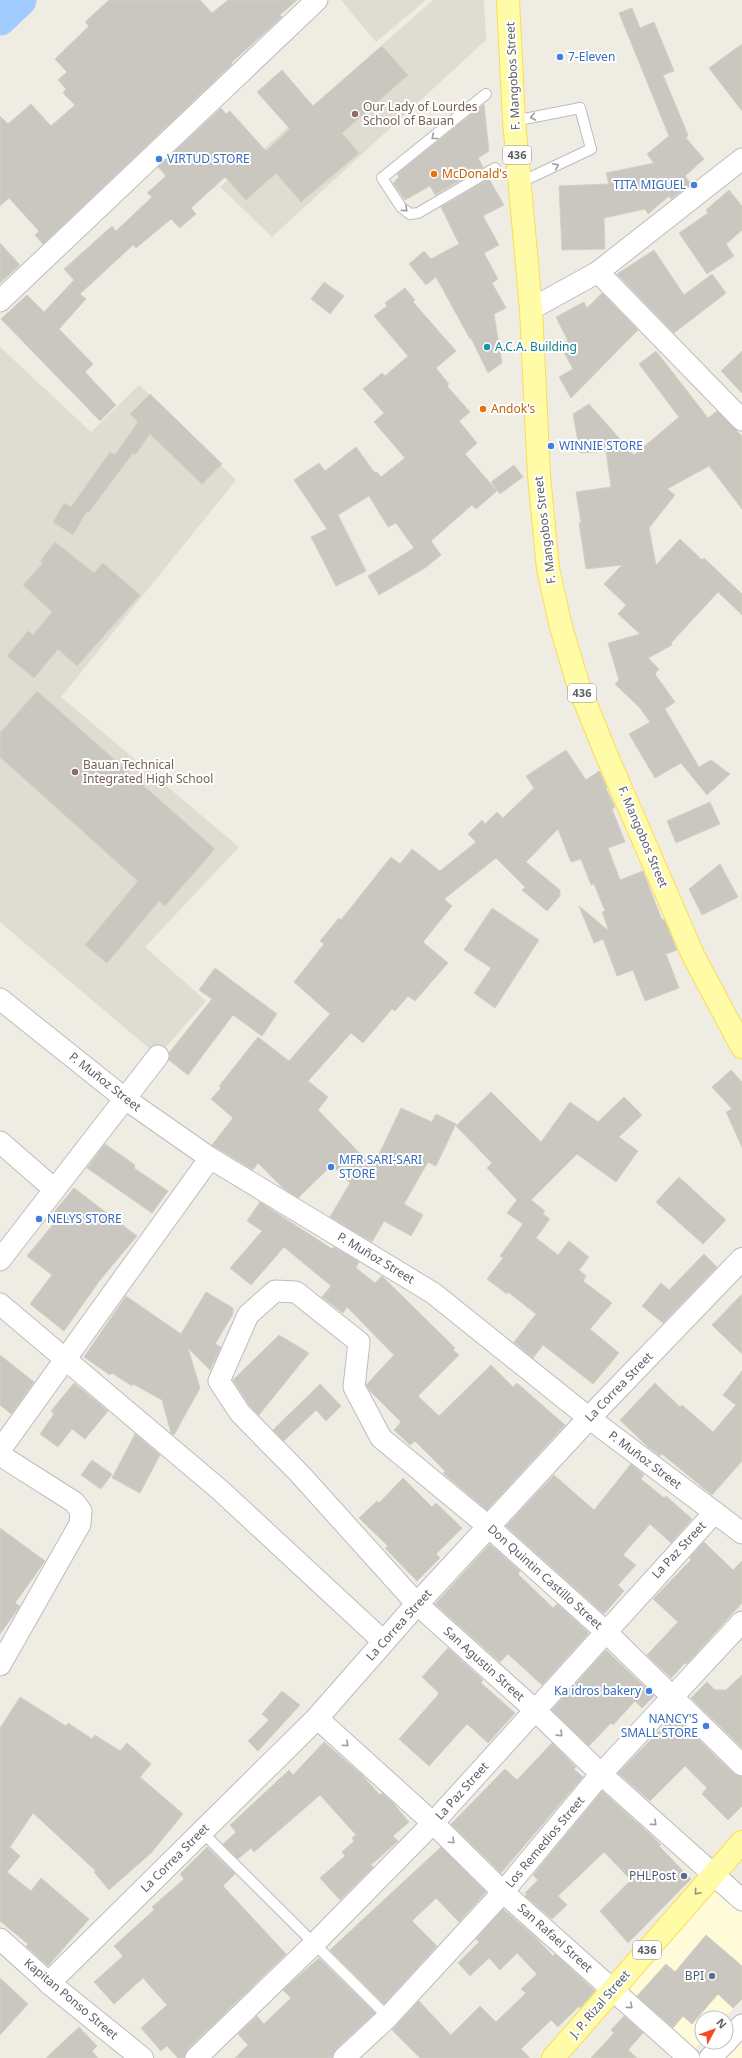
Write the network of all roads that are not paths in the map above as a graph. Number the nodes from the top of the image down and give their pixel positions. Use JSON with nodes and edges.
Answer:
{"nodes":[{"id":1,"x":317,"y":0,"type":"edge"},
{"id":2,"x":508,"y":0,"type":"edge"},
{"id":3,"x":486,"y":94,"type":"dead end"},
{"id":4,"x":514,"y":121,"type":"junction"},
{"id":5,"x":742,"y":159,"type":"edge"},
{"id":6,"x":495,"y":168,"type":"dead end"},
{"id":7,"x":521,"y":182,"type":"junction"},
{"id":8,"x":598,"y":272,"type":"junction"},
{"id":9,"x":0,"y":301,"type":"edge"},
{"id":10,"x":531,"y":309,"type":"junction"},
{"id":11,"x":742,"y":420,"type":"edge"},
{"id":12,"x":0,"y":999,"type":"edge"},
{"id":13,"x":742,"y":1047,"type":"edge"},
{"id":14,"x":158,"y":1056,"type":"dead end"},
{"id":15,"x":124,"y":1098,"type":"junction"},
{"id":16,"x":0,"y":1142,"type":"edge"},
{"id":17,"x":210,"y":1158,"type":"junction"},
{"id":18,"x":54,"y":1189,"type":"junction"},
{"id":19,"x":742,"y":1259,"type":"edge"},
{"id":20,"x":0,"y":1260,"type":"edge"},
{"id":21,"x":0,"y":1304,"type":"edge"},
{"id":22,"x":66,"y":1359,"type":"junction"},
{"id":23,"x":354,"y":1387,"type":"joint"},
{"id":24,"x":589,"y":1418,"type":"junction"},
{"id":25,"x":0,"y":1450,"type":"edge"},
{"id":26,"x":0,"y":1455,"type":"edge"},
{"id":27,"x":714,"y":1512,"type":"junction"},
{"id":28,"x":489,"y":1527,"type":"junction"},
{"id":29,"x":742,"y":1533,"type":"edge"},
{"id":30,"x":417,"y":1604,"type":"junction"},
{"id":31,"x":742,"y":1622,"type":"edge"},
{"id":32,"x":605,"y":1631,"type":"junction"},
{"id":33,"x":384,"y":1642,"type":"junction"},
{"id":34,"x":0,"y":1665,"type":"edge"},
{"id":35,"x":674,"y":1697,"type":"junction"},
{"id":36,"x":535,"y":1710,"type":"junction"},
{"id":37,"x":317,"y":1718,"type":"junction"},
{"id":38,"x":742,"y":1766,"type":"edge"},
{"id":39,"x":601,"y":1774,"type":"junction"},
{"id":40,"x":433,"y":1823,"type":"junction"},
{"id":41,"x":202,"y":1832,"type":"junction"},
{"id":42,"x":742,"y":1842,"type":"edge"},
{"id":43,"x":712,"y":1875,"type":"junction"},
{"id":44,"x":504,"y":1892,"type":"junction"},
{"id":45,"x":742,"y":1900,"type":"edge"},
{"id":46,"x":0,"y":1940,"type":"edge"},
{"id":47,"x":314,"y":1944,"type":"junction"},
{"id":48,"x":49,"y":1983,"type":"junction"},
{"id":49,"x":612,"y":1991,"type":"junction"},
{"id":50,"x":388,"y":2017,"type":"junction"},
{"id":51,"x":742,"y":2025,"type":"edge"},
{"id":52,"x":734,"y":2034,"type":"edge"},
{"id":53,"x":718,"y":2050,"type":"edge"},
{"id":54,"x":142,"y":2058,"type":"edge"},
{"id":55,"x":196,"y":2058,"type":"edge"},
{"id":56,"x":344,"y":2058,"type":"edge"},
{"id":57,"x":553,"y":2058,"type":"edge"},
{"id":58,"x":689,"y":2058,"type":"edge"},
{"id":59,"x":710,"y":2058,"type":"edge"}],
"edges":[{"from":1,"to":9,"type":"street"},
{"from":2,"to":4,"type":"main road","name":"F. Mangobos Street","number":"436"},
{"from":3,"to":6,"type":"lane","one_way":true},
{"from":4,"to":7,"type":"main road","name":"F. Mangobos Street","number":"436"},
{"from":7,"to":4,"type":"lane","one_way":true},
{"from":5,"to":8,"type":"street"},
{"from":7,"to":10,"type":"main road","name":"F. Mangobos Street","number":"436"},
{"from":8,"to":10,"type":"street"},
{"from":8,"to":11,"type":"street"},
{"from":10,"to":13,"type":"main road","name":"F. Mangobos Street","number":"436"},
{"from":12,"to":15,"type":"street","name":"P. Muñoz Street"},
{"from":14,"to":15,"type":"street"},
{"from":15,"to":17,"type":"street","name":"P. Muñoz Street"},
{"from":15,"to":18,"type":"street"},
{"from":16,"to":18,"type":"street"},
{"from":17,"to":22,"type":"street"},
{"from":17,"to":24,"type":"street","name":"P. Muñoz Street"},
{"from":18,"to":20,"type":"street"},
{"from":19,"to":24,"type":"street","name":"La Correa Street"},
{"from":21,"to":22,"type":"street"},
{"from":22,"to":25,"type":"street"},
{"from":22,"to":33,"type":"street"},
{"from":23,"to":28,"type":"street","name":"Don Quintin Castillo Street"},
{"from":23,"to":30,"type":"street","name":"San Agustin Street"},
{"from":24,"to":27,"type":"street","name":"P. Muñoz Street"},
{"from":24,"to":28,"type":"street","name":"La Correa Street"},
{"from":26,"to":34,"type":"street"},
{"from":27,"to":29,"type":"street","name":"P. Muñoz Street"},
{"from":27,"to":32,"type":"street","name":"La Paz Street"},
{"from":28,"to":30,"type":"street","name":"La Correa Street"},
{"from":28,"to":32,"type":"street","name":"Don Quintin Castillo Street"},
{"from":30,"to":33,"type":"street","name":"La Correa Street"},
{"from":30,"to":36,"type":"street","name":"San Agustin Street"},
{"from":31,"to":35,"type":"street","name":"Los Remedios Street"},
{"from":32,"to":35,"type":"street","name":"Don Quintin Castillo Street"},
{"from":32,"to":36,"type":"street","name":"La Paz Street"},
{"from":33,"to":37,"type":"street","name":"La Correa Street"},
{"from":35,"to":38,"type":"street","name":"Don Quintin Castillo Street"},
{"from":35,"to":39,"type":"street","name":"Los Remedios Street"},
{"from":36,"to":39,"type":"street","name":"San Agustin Street","one_way":true},
{"from":36,"to":40,"type":"street","name":"La Paz Street"},
{"from":37,"to":40,"type":"street","name":"San Rafael Street","one_way":true},
{"from":37,"to":41,"type":"street","name":"La Correa Street"},
{"from":39,"to":43,"type":"street","name":"San Agustin Street","one_way":true},
{"from":39,"to":44,"type":"street","name":"Los Remedios Street"},
{"from":40,"to":44,"type":"street","name":"San Rafael Street","one_way":true},
{"from":40,"to":47,"type":"street","name":"La Paz Street"},
{"from":41,"to":47,"type":"lane"},
{"from":41,"to":48,"type":"street","name":"La Correa Street"},
{"from":42,"to":43,"type":"main road","name":"J. P. Rizal Street","number":"436"},
{"from":43,"to":45,"type":"street","name":"San Agustin Street"},
{"from":43,"to":49,"type":"main road","name":"J. P. Rizal Street","number":"436","one_way":true},
{"from":44,"to":49,"type":"street","name":"San Rafael Street"},
{"from":44,"to":50,"type":"street","name":"Los Remedios Street"},
{"from":46,"to":48,"type":"street","name":"Kapitan Ponso Street"},
{"from":47,"to":50,"type":"lane"},
{"from":47,"to":55,"type":"street","name":"La Paz Street"},
{"from":48,"to":54,"type":"street","name":"Kapitan Ponso Street"},
{"from":49,"to":57,"type":"main road","name":"J. P. Rizal Street","number":"436"},
{"from":49,"to":58,"type":"street","name":"San Rafael Street","one_way":true},
{"from":50,"to":56,"type":"street","name":"Los Remedios Street"},
{"from":51,"to":52,"type":"street"},
{"from":53,"to":59,"type":"street"}]}
